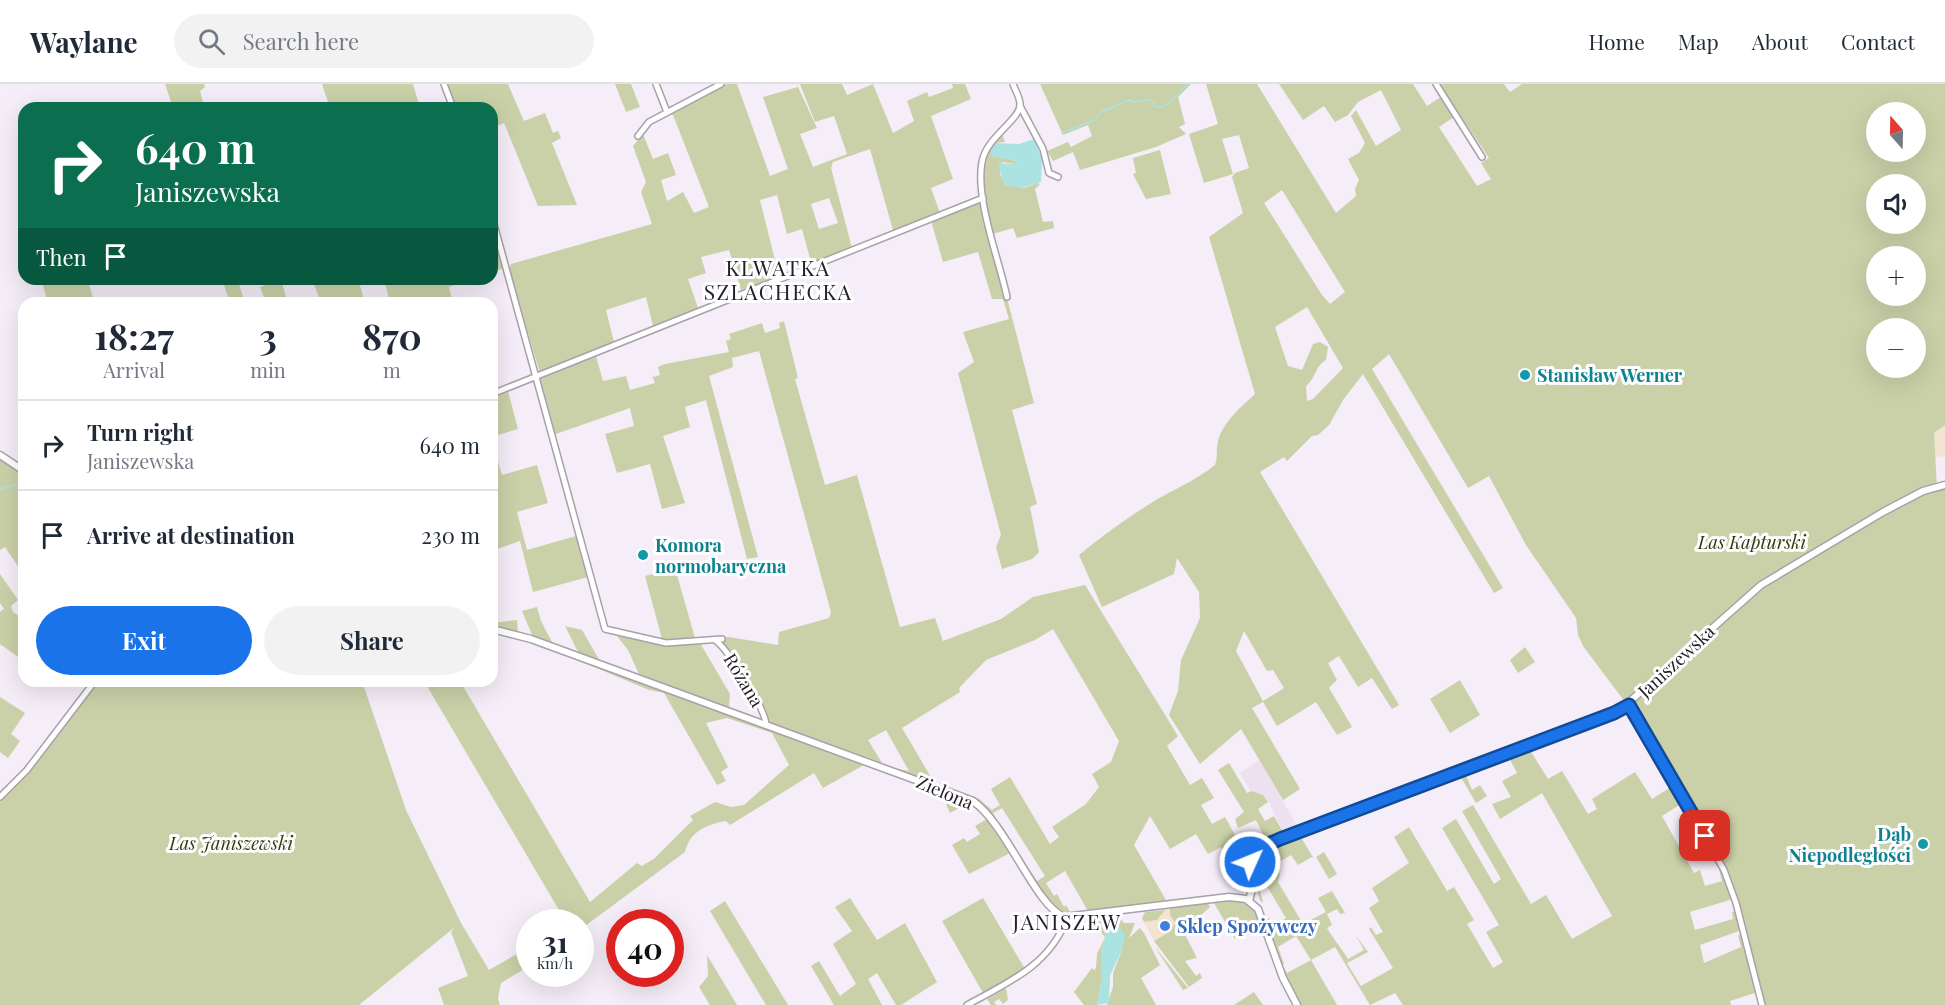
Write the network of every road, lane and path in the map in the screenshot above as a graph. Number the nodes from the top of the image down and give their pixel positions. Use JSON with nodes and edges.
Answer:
{"nodes":[{"id":1,"x":444,"y":84,"type":"edge"},
{"id":2,"x":656,"y":84,"type":"edge"},
{"id":3,"x":721,"y":84,"type":"edge"},
{"id":4,"x":1013,"y":84,"type":"edge"},
{"id":5,"x":1436,"y":84,"type":"edge"},
{"id":6,"x":451,"y":102,"type":"edge"},
{"id":7,"x":1020,"y":106,"type":"junction"},
{"id":8,"x":667,"y":112,"type":"junction"},
{"id":9,"x":638,"y":136,"type":"dead end"},
{"id":10,"x":1482,"y":158,"type":"dead end"},
{"id":11,"x":1058,"y":177,"type":"dead end"},
{"id":12,"x":982,"y":198,"type":"junction"},
{"id":13,"x":498,"y":241,"type":"edge"},
{"id":14,"x":1007,"y":297,"type":"dead end"},
{"id":15,"x":536,"y":377,"type":"junction"},
{"id":16,"x":498,"y":392,"type":"edge"},
{"id":17,"x":0,"y":455,"type":"edge"},
{"id":18,"x":18,"y":467,"type":"edge"},
{"id":19,"x":1945,"y":485,"type":"edge"},
{"id":20,"x":498,"y":630,"type":"edge"},
{"id":21,"x":90,"y":687,"type":"edge"},
{"id":22,"x":1629,"y":705,"type":"junction"},
{"id":23,"x":765,"y":725,"type":"junction"},
{"id":24,"x":0,"y":797,"type":"edge"},
{"id":25,"x":1249,"y":900,"type":"junction"},
{"id":26,"x":1067,"y":918,"type":"junction"},
{"id":27,"x":968,"y":1005,"type":"edge"},
{"id":28,"x":1297,"y":1005,"type":"edge"},
{"id":29,"x":1762,"y":1005,"type":"edge"}],
"edges":[{"from":1,"to":6,"type":"street"},
{"from":2,"to":8,"type":"street"},
{"from":3,"to":8,"type":"street"},
{"from":4,"to":7,"type":"street"},
{"from":5,"to":10,"type":"street"},
{"from":7,"to":11,"type":"street"},
{"from":7,"to":12,"type":"street"},
{"from":8,"to":9,"type":"street"},
{"from":12,"to":14,"type":"street"},
{"from":12,"to":15,"type":"street"},
{"from":13,"to":15,"type":"street"},
{"from":15,"to":16,"type":"street"},
{"from":15,"to":23,"type":"street","name":"Różana"},
{"from":17,"to":18,"type":"street"},
{"from":19,"to":22,"type":"street","name":"Janiszewska"},
{"from":20,"to":23,"type":"street","name":"Zielona"},
{"from":21,"to":24,"type":"street"},
{"from":22,"to":25,"type":"street"},
{"from":22,"to":29,"type":"street","name":"Janiszewska"},
{"from":23,"to":26,"type":"street","name":"Zielona"},
{"from":25,"to":26,"type":"street"},
{"from":25,"to":28,"type":"street"},
{"from":26,"to":27,"type":"street"}]}
